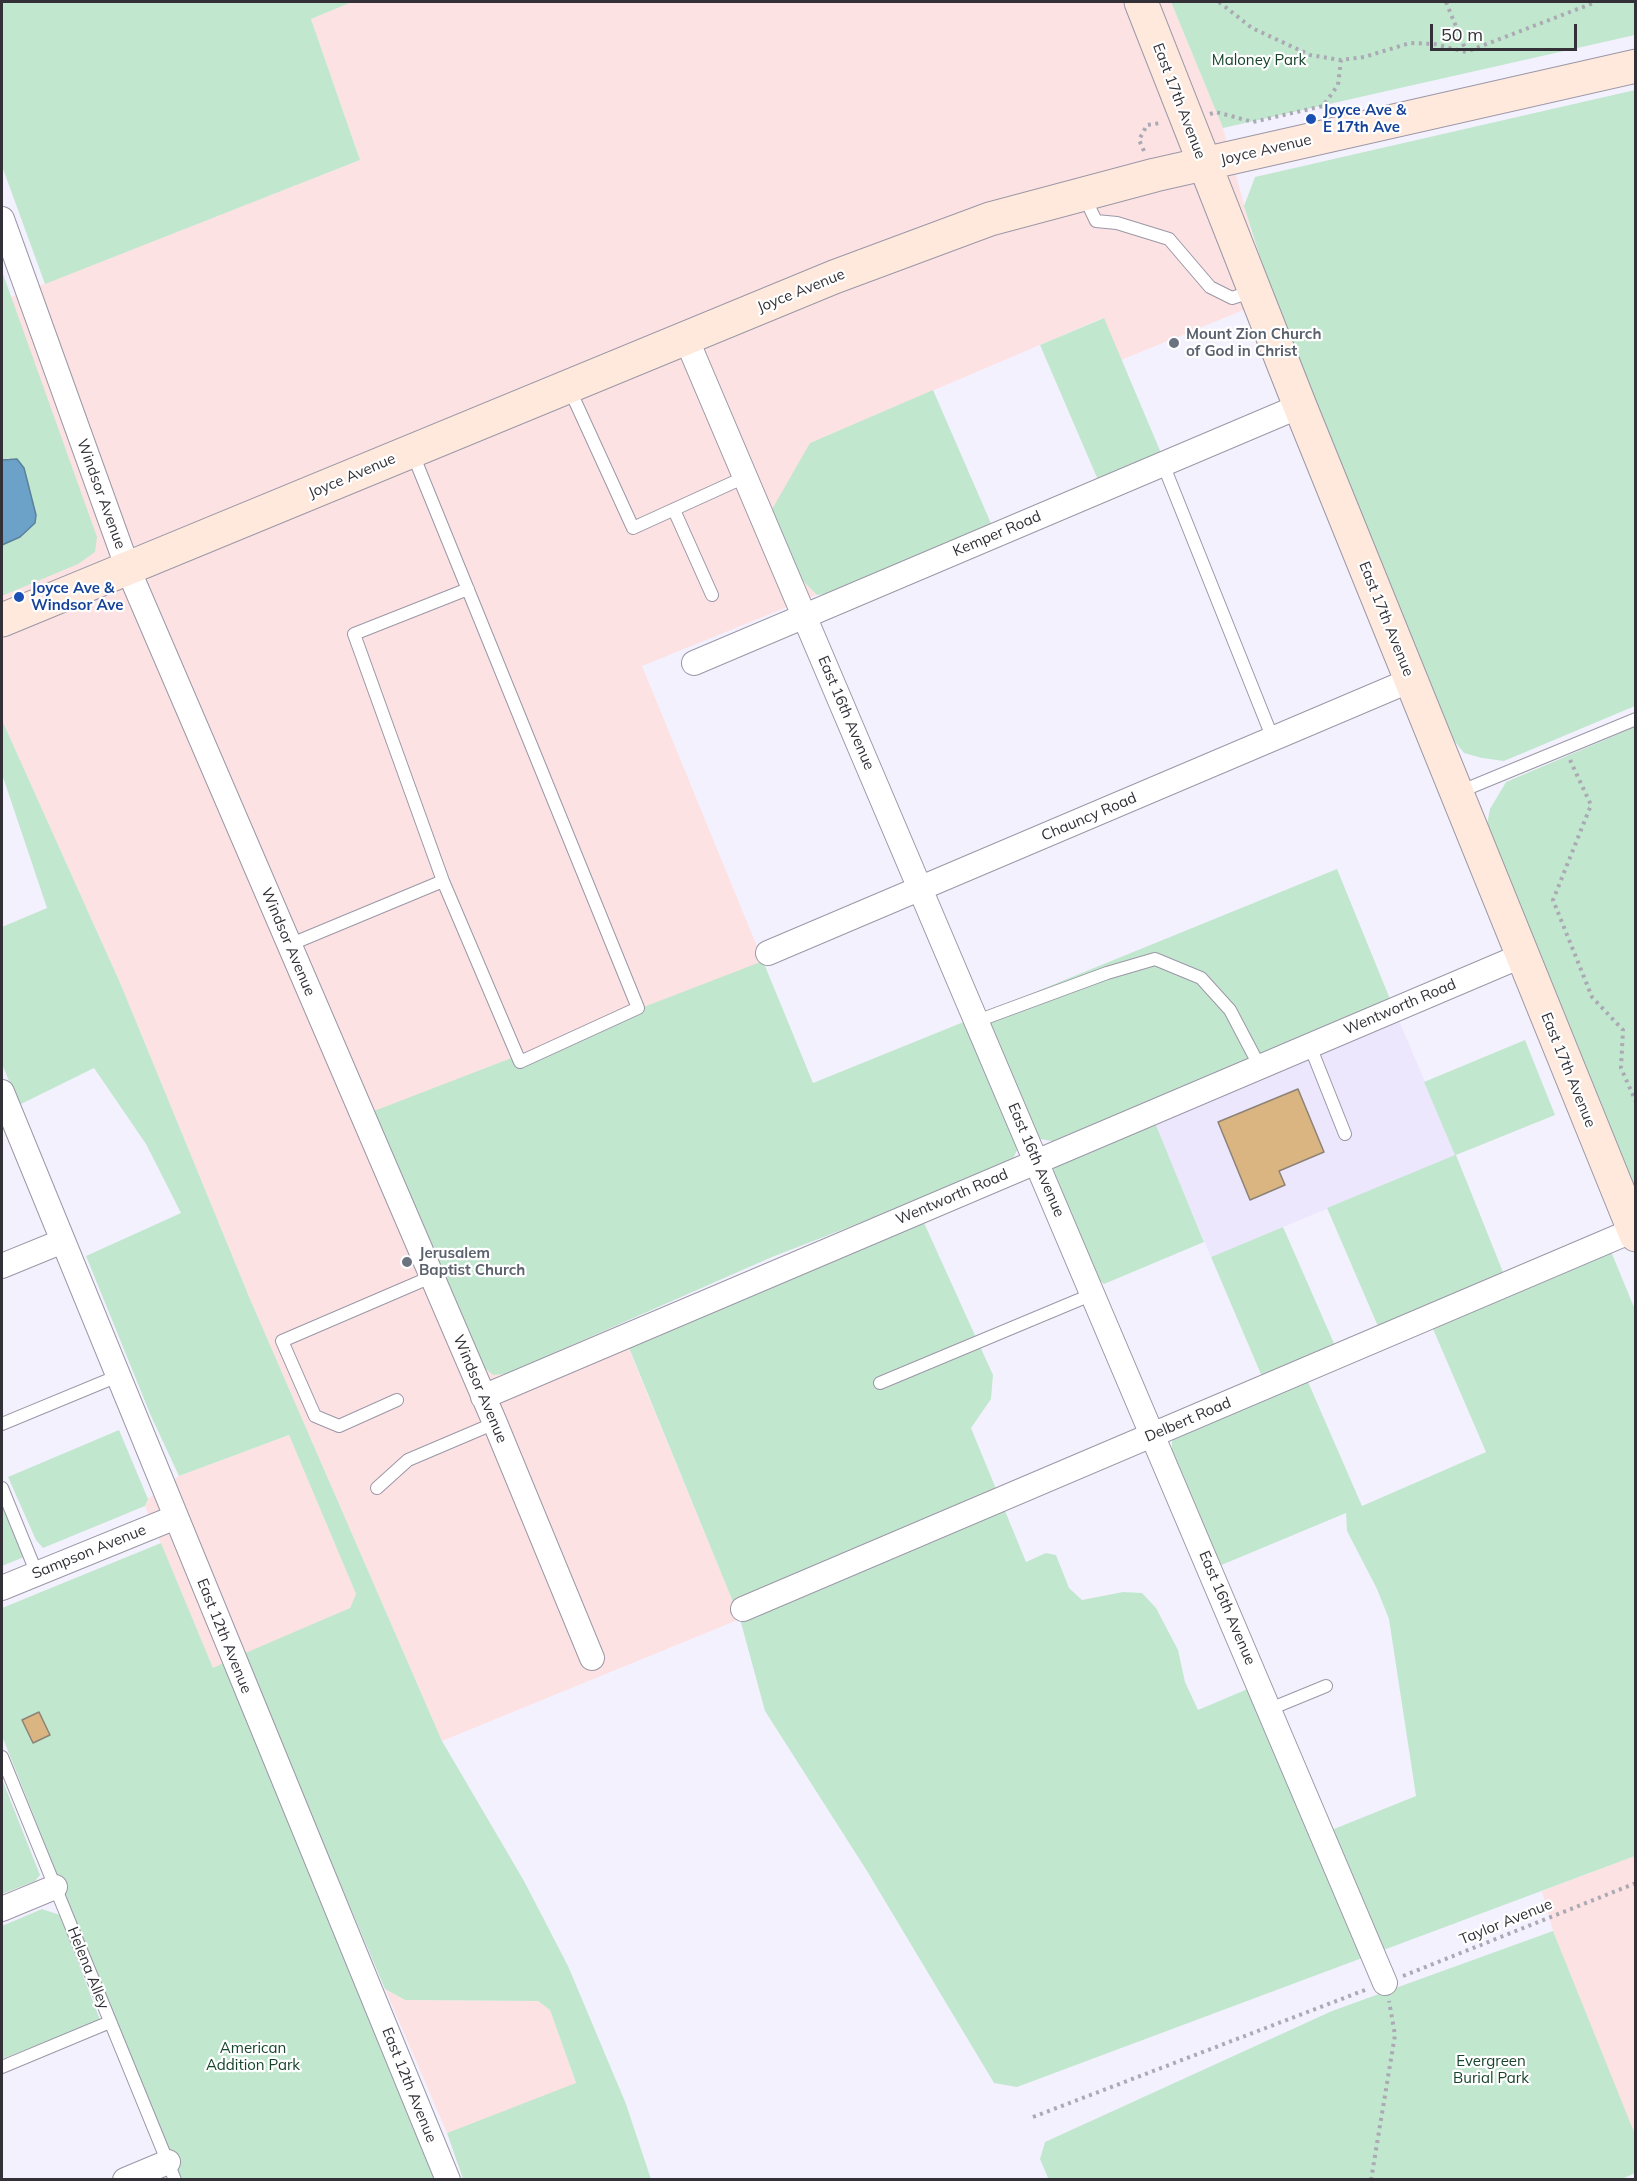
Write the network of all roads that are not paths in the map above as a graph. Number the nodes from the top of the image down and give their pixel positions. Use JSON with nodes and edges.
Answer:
{"nodes":[{"id":1,"x":1141,"y":2,"type":"edge"},
{"id":2,"x":1635,"y":66,"type":"edge"},
{"id":3,"x":1204,"y":164,"type":"junction"},
{"id":4,"x":1083,"y":194,"type":"junction"},
{"id":5,"x":2,"y":219,"type":"edge"},
{"id":6,"x":1254,"y":291,"type":"junction"},
{"id":7,"x":686,"y":338,"type":"junction"},
{"id":8,"x":568,"y":387,"type":"junction"},
{"id":9,"x":1300,"y":406,"type":"junction"},
{"id":10,"x":412,"y":451,"type":"junction"},
{"id":11,"x":1163,"y":464,"type":"junction"},
{"id":12,"x":746,"y":477,"type":"junction"},
{"id":13,"x":674,"y":510,"type":"junction"},
{"id":14,"x":128,"y":569,"type":"junction"},
{"id":15,"x":468,"y":589,"type":"junction"},
{"id":16,"x":712,"y":596,"type":"dead end"},
{"id":17,"x":804,"y":616,"type":"junction"},
{"id":18,"x":2,"y":620,"type":"edge"},
{"id":19,"x":694,"y":663,"type":"dead end"},
{"id":20,"x":1411,"y":680,"type":"junction"},
{"id":21,"x":1635,"y":719,"type":"edge"},
{"id":22,"x":1274,"y":739,"type":"junction"},
{"id":23,"x":1457,"y":794,"type":"junction"},
{"id":24,"x":443,"y":881,"type":"junction"},
{"id":25,"x":921,"y":889,"type":"junction"},
{"id":26,"x":289,"y":945,"type":"junction"},
{"id":27,"x":768,"y":953,"type":"dead end"},
{"id":28,"x":1521,"y":956,"type":"junction"},
{"id":29,"x":977,"y":1021,"type":"junction"},
{"id":30,"x":1310,"y":1046,"type":"junction"},
{"id":31,"x":1260,"y":1067,"type":"junction"},
{"id":32,"x":3,"y":1101,"type":"edge"},
{"id":33,"x":1345,"y":1134,"type":"dead end"},
{"id":34,"x":1037,"y":1162,"type":"junction"},
{"id":35,"x":1635,"y":1233,"type":"edge"},
{"id":36,"x":63,"y":1241,"type":"junction"},
{"id":37,"x":2,"y":1266,"type":"edge"},
{"id":38,"x":431,"y":1277,"type":"junction"},
{"id":39,"x":1093,"y":1294,"type":"junction"},
{"id":40,"x":118,"y":1376,"type":"junction"},
{"id":41,"x":880,"y":1383,"type":"dead end"},
{"id":42,"x":483,"y":1397,"type":"junction"},
{"id":43,"x":397,"y":1400,"type":"dead end"},
{"id":44,"x":495,"y":1423,"type":"junction"},
{"id":45,"x":2,"y":1424,"type":"edge"},
{"id":46,"x":1153,"y":1435,"type":"junction"},
{"id":47,"x":2,"y":1488,"type":"edge"},
{"id":48,"x":377,"y":1488,"type":"dead end"},
{"id":49,"x":176,"y":1517,"type":"junction"},
{"id":50,"x":37,"y":1574,"type":"junction"},
{"id":51,"x":2,"y":1588,"type":"edge"},
{"id":52,"x":742,"y":1609,"type":"dead end"},
{"id":53,"x":592,"y":1658,"type":"dead end"},
{"id":54,"x":1326,"y":1686,"type":"dead end"},
{"id":55,"x":1270,"y":1709,"type":"junction"},
{"id":56,"x":2,"y":1756,"type":"edge"},
{"id":57,"x":55,"y":1887,"type":"junction"},
{"id":58,"x":2,"y":1909,"type":"edge"},
{"id":59,"x":1385,"y":1983,"type":"road end"},
{"id":60,"x":110,"y":2022,"type":"junction"},
{"id":61,"x":2,"y":2067,"type":"edge"},
{"id":62,"x":171,"y":2171,"type":"edge"},
{"id":63,"x":125,"y":2180,"type":"edge"},
{"id":64,"x":448,"y":2180,"type":"edge"}],
"edges":[{"from":1,"to":3,"type":"street","name":"East 17th Avenue"},
{"from":2,"to":3,"type":"street","name":"Joyce Avenue"},
{"from":3,"to":4,"type":"street","name":"Joyce Avenue"},
{"from":3,"to":6,"type":"street","name":"East 17th Avenue"},
{"from":4,"to":6,"type":"lane"},
{"from":4,"to":7,"type":"street","name":"Joyce Avenue"},
{"from":5,"to":14,"type":"street","name":"Windsor Avenue"},
{"from":6,"to":9,"type":"street","name":"East 17th Avenue"},
{"from":7,"to":8,"type":"street","name":"Joyce Avenue"},
{"from":7,"to":12,"type":"street","name":"East 16th Avenue"},
{"from":8,"to":10,"type":"street","name":"Joyce Avenue"},
{"from":8,"to":13,"type":"lane"},
{"from":9,"to":11,"type":"street","name":"Kemper Road"},
{"from":9,"to":20,"type":"street","name":"East 17th Avenue"},
{"from":10,"to":14,"type":"street","name":"Joyce Avenue"},
{"from":10,"to":15,"type":"lane"},
{"from":11,"to":17,"type":"street","name":"Kemper Road"},
{"from":11,"to":22,"type":"lane"},
{"from":12,"to":13,"type":"lane"},
{"from":12,"to":17,"type":"street","name":"East 16th Avenue"},
{"from":13,"to":16,"type":"lane"},
{"from":14,"to":18,"type":"street","name":"Joyce Avenue"},
{"from":14,"to":26,"type":"street","name":"Windsor Avenue"},
{"from":15,"to":24,"type":"lane"},
{"from":15,"to":24,"type":"lane"},
{"from":17,"to":19,"type":"street","name":"Kemper Road"},
{"from":17,"to":25,"type":"street","name":"East 16th Avenue"},
{"from":20,"to":22,"type":"street","name":"Chauncy Road"},
{"from":20,"to":23,"type":"street","name":"East 17th Avenue"},
{"from":21,"to":23,"type":"lane"},
{"from":22,"to":25,"type":"street","name":"Chauncy Road"},
{"from":23,"to":28,"type":"street","name":"East 17th Avenue"},
{"from":24,"to":26,"type":"lane"},
{"from":25,"to":27,"type":"street","name":"Chauncy Road"},
{"from":25,"to":29,"type":"street","name":"East 16th Avenue"},
{"from":26,"to":38,"type":"street","name":"Windsor Avenue"},
{"from":28,"to":30,"type":"street","name":"Wentworth Road"},
{"from":28,"to":35,"type":"street","name":"East 17th Avenue"},
{"from":29,"to":31,"type":"lane"},
{"from":29,"to":34,"type":"street","name":"East 16th Avenue"},
{"from":30,"to":31,"type":"street","name":"Wentworth Road"},
{"from":30,"to":33,"type":"lane"},
{"from":31,"to":34,"type":"street","name":"Wentworth Road"},
{"from":32,"to":36,"type":"street","name":"East 12th Avenue"},
{"from":34,"to":39,"type":"street","name":"East 16th Avenue"},
{"from":34,"to":42,"type":"street","name":"Wentworth Road"},
{"from":35,"to":46,"type":"street","name":"Delbert Road"},
{"from":36,"to":37,"type":"street"},
{"from":36,"to":40,"type":"street","name":"East 12th Avenue"},
{"from":38,"to":42,"type":"street","name":"Windsor Avenue"},
{"from":38,"to":43,"type":"lane"},
{"from":39,"to":41,"type":"lane"},
{"from":39,"to":46,"type":"street","name":"East 16th Avenue"},
{"from":40,"to":45,"type":"lane"},
{"from":40,"to":49,"type":"street","name":"East 12th Avenue"},
{"from":42,"to":44,"type":"street","name":"Windsor Avenue"},
{"from":44,"to":48,"type":"lane"},
{"from":44,"to":53,"type":"street","name":"Windsor Avenue"},
{"from":46,"to":52,"type":"street","name":"Delbert Road"},
{"from":46,"to":55,"type":"street","name":"East 16th Avenue"},
{"from":47,"to":50,"type":"lane"},
{"from":49,"to":50,"type":"street","name":"Sampson Avenue"},
{"from":49,"to":64,"type":"street","name":"East 12th Avenue"},
{"from":50,"to":51,"type":"street","name":"Sampson Avenue"},
{"from":54,"to":55,"type":"lane"},
{"from":55,"to":59,"type":"street","name":"East 16th Avenue"},
{"from":56,"to":57,"type":"lane","name":"Helena Alley"},
{"from":57,"to":58,"type":"street"},
{"from":57,"to":60,"type":"lane","name":"Helena Alley"},
{"from":60,"to":61,"type":"lane"},
{"from":60,"to":62,"type":"lane","name":"Helena Alley"},
{"from":62,"to":63,"type":"street"}]}
